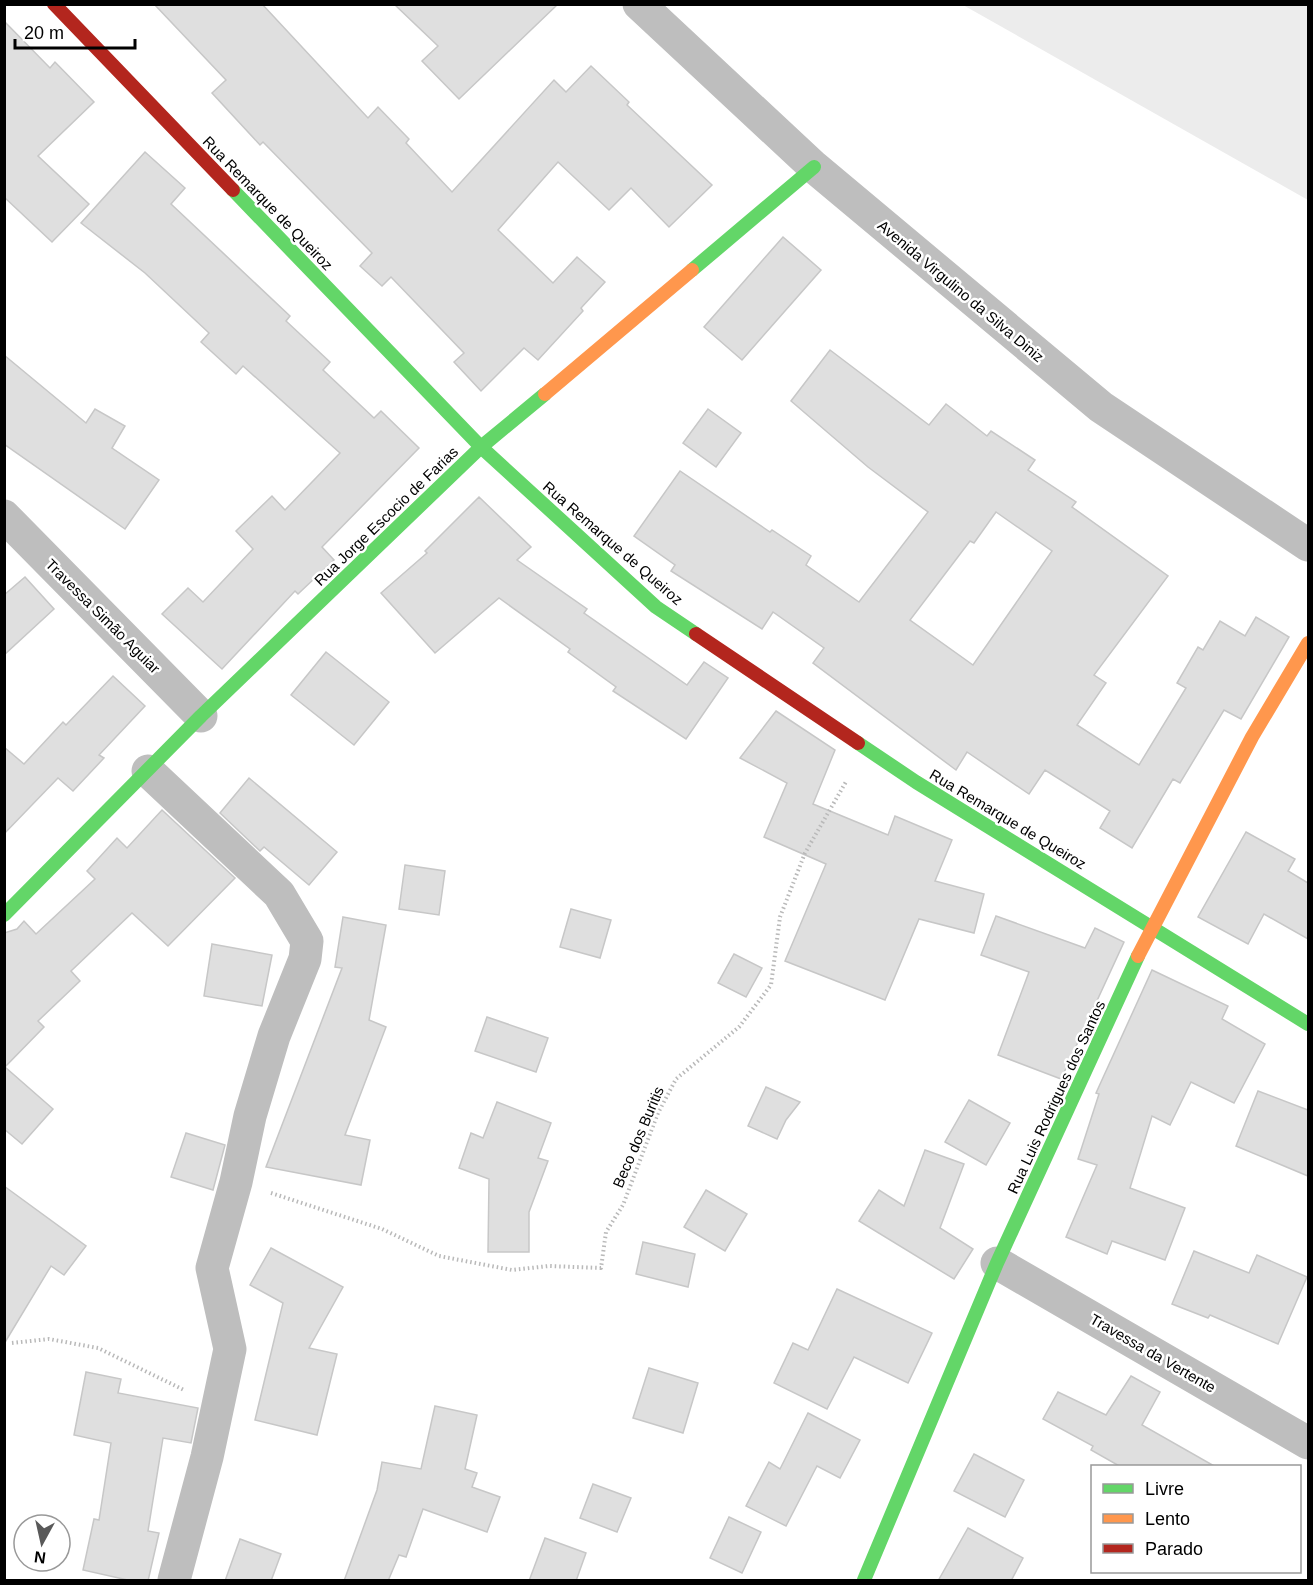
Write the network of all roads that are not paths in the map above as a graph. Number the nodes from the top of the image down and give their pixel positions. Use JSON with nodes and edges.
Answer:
{"nodes":[{"id":1,"x":54,"y":4,"type":"edge"},
{"id":2,"x":639,"y":4,"type":"edge"},
{"id":3,"x":814,"y":167,"type":"junction"},
{"id":4,"x":482,"y":447,"type":"junction"},
{"id":5,"x":4,"y":516,"type":"edge"},
{"id":6,"x":1308,"y":545,"type":"edge"},
{"id":7,"x":1308,"y":643,"type":"edge"},
{"id":8,"x":201,"y":716,"type":"junction"},
{"id":9,"x":148,"y":771,"type":"junction"},
{"id":10,"x":4,"y":915,"type":"edge"},
{"id":11,"x":1152,"y":926,"type":"junction"},
{"id":12,"x":1308,"y":1024,"type":"edge"},
{"id":13,"x":998,"y":1263,"type":"junction"},
{"id":14,"x":1308,"y":1443,"type":"edge"},
{"id":15,"x":174,"y":1581,"type":"edge"},
{"id":16,"x":864,"y":1581,"type":"edge"}],
"edges":[{"from":1,"to":4,"type":"street","name":"Rua Remarque de Queiroz"},
{"from":2,"to":3,"type":"street","name":"Avenida Virgulino da Silva Diniz"},
{"from":3,"to":4,"type":"street","name":"Rua Jorge Escocio de Farias"},
{"from":3,"to":6,"type":"street","name":"Avenida Virgulino da Silva Diniz"},
{"from":4,"to":8,"type":"street","name":"Rua Jorge Escocio de Farias"},
{"from":4,"to":11,"type":"street","name":"Rua Remarque de Queiroz"},
{"from":5,"to":8,"type":"street","name":"Travessa Simão Aguiar"},
{"from":7,"to":11,"type":"street","name":"Rua Luis Rodrigues dos Santos"},
{"from":8,"to":9,"type":"street","name":"Rua Jorge Escocio de Farias"},
{"from":9,"to":10,"type":"street","name":"Rua Jorge Escocio de Farias"},
{"from":9,"to":15,"type":"street"},
{"from":11,"to":12,"type":"street","name":"Rua Remarque de Queiroz"},
{"from":11,"to":13,"type":"street","name":"Rua Luis Rodrigues dos Santos"},
{"from":13,"to":14,"type":"street","name":"Travessa da Vertente"},
{"from":13,"to":16,"type":"street","name":"Rua Luis Rodrigues dos Santos"}]}
